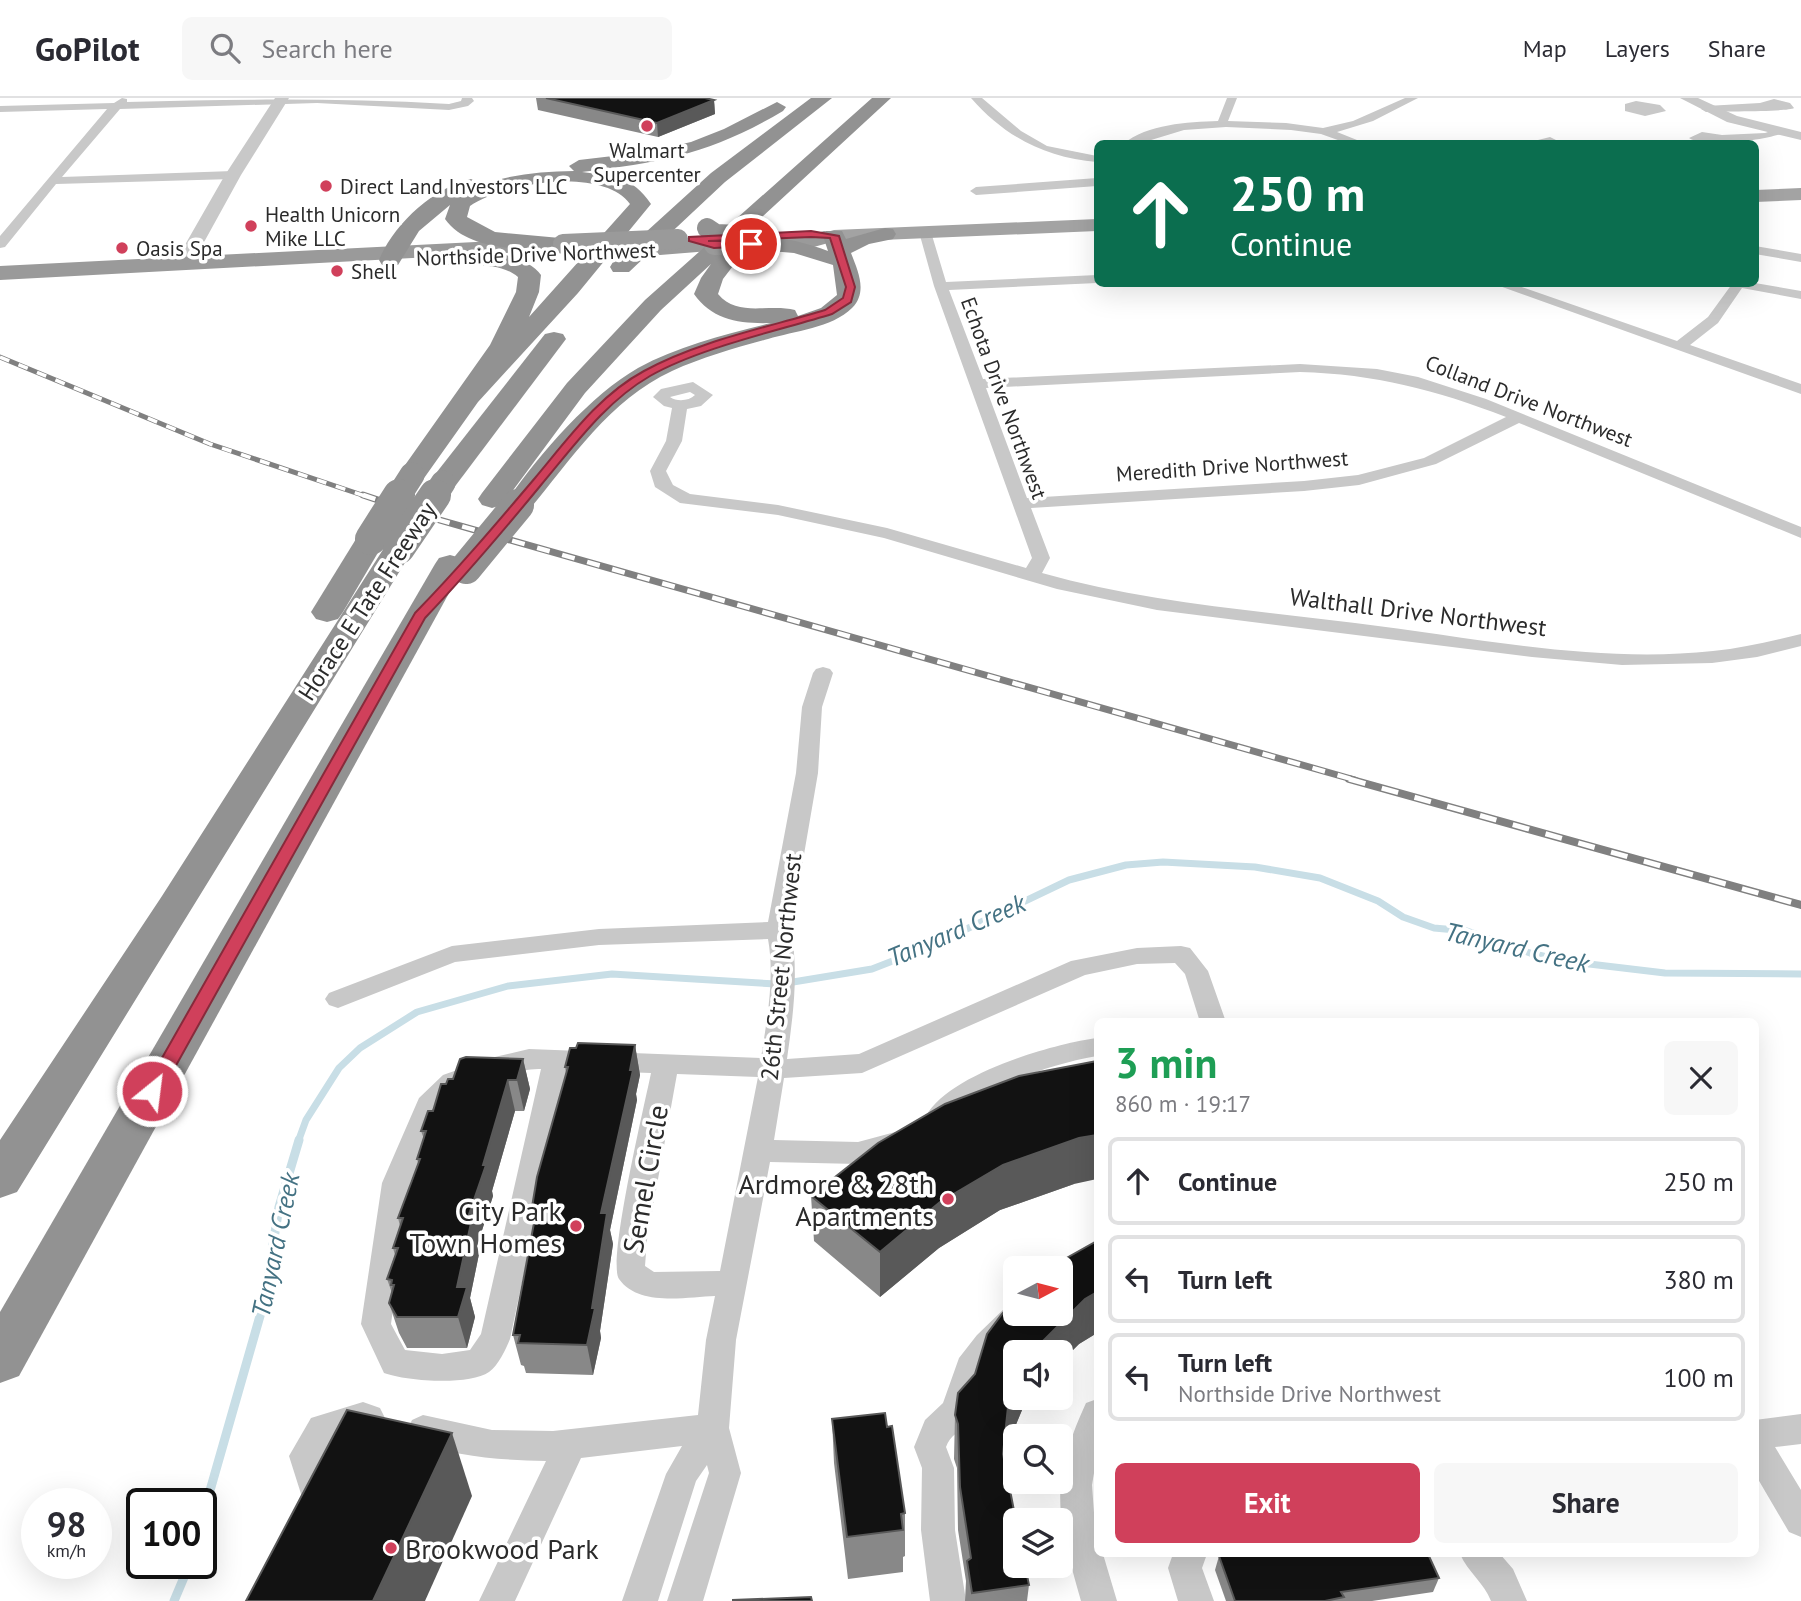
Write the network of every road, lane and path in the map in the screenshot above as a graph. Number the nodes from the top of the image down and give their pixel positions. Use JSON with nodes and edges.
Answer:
{"nodes":[{"id":1,"x":439,"y":98,"type":"edge"},
{"id":2,"x":467,"y":98,"type":"edge"},
{"id":3,"x":795,"y":98,"type":"edge"},
{"id":4,"x":824,"y":98,"type":"edge"},
{"id":5,"x":839,"y":98,"type":"edge"},
{"id":6,"x":862,"y":98,"type":"edge"},
{"id":7,"x":881,"y":98,"type":"edge"},
{"id":8,"x":897,"y":98,"type":"edge"},
{"id":9,"x":976,"y":98,"type":"edge"},
{"id":10,"x":1232,"y":98,"type":"edge"},
{"id":11,"x":1413,"y":98,"type":"edge"},
{"id":12,"x":1614,"y":98,"type":"edge"},
{"id":13,"x":1687,"y":98,"type":"edge"},
{"id":14,"x":281,"y":99,"type":"edge"},
{"id":15,"x":122,"y":102,"type":"edge"},
{"id":16,"x":422,"y":105,"type":"junction"},
{"id":17,"x":1629,"y":106,"type":"dead end"},
{"id":18,"x":1765,"y":106,"type":"dead end"},
{"id":19,"x":0,"y":109,"type":"edge"},
{"id":20,"x":1706,"y":109,"type":"junction"},
{"id":21,"x":1224,"y":124,"type":"junction"},
{"id":22,"x":1322,"y":131,"type":"junction"},
{"id":23,"x":1780,"y":131,"type":"junction"},
{"id":24,"x":819,"y":133,"type":"junction"},
{"id":25,"x":1801,"y":136,"type":"edge"},
{"id":26,"x":1721,"y":138,"type":"dead end"},
{"id":27,"x":1140,"y":140,"type":"edge"},
{"id":28,"x":1350,"y":140,"type":"edge"},
{"id":29,"x":801,"y":158,"type":"junction"},
{"id":30,"x":1094,"y":159,"type":"edge"},
{"id":31,"x":766,"y":164,"type":"dead end"},
{"id":32,"x":233,"y":175,"type":"junction"},
{"id":33,"x":54,"y":181,"type":"junction"},
{"id":34,"x":1094,"y":182,"type":"edge"},
{"id":35,"x":976,"y":191,"type":"dead end"},
{"id":36,"x":1801,"y":194,"type":"edge"},
{"id":37,"x":1759,"y":196,"type":"edge"},
{"id":38,"x":1094,"y":225,"type":"edge"},
{"id":39,"x":925,"y":232,"type":"junction"},
{"id":40,"x":885,"y":234,"type":"joint"},
{"id":41,"x":0,"y":243,"type":"edge"},
{"id":42,"x":832,"y":245,"type":"junction"},
{"id":43,"x":568,"y":248,"type":"junction"},
{"id":44,"x":1759,"y":251,"type":"edge"},
{"id":45,"x":600,"y":254,"type":"junction"},
{"id":46,"x":391,"y":256,"type":"junction"},
{"id":47,"x":443,"y":258,"type":"junction"},
{"id":48,"x":1801,"y":258,"type":"edge"},
{"id":49,"x":0,"y":271,"type":"edge"},
{"id":50,"x":172,"y":274,"type":"junction"},
{"id":51,"x":610,"y":279,"type":"dead end"},
{"id":52,"x":1094,"y":279,"type":"edge"},
{"id":53,"x":941,"y":286,"type":"junction"},
{"id":54,"x":1510,"y":287,"type":"edge"},
{"id":55,"x":1737,"y":287,"type":"edge"},
{"id":56,"x":1756,"y":287,"type":"edge"},
{"id":57,"x":1801,"y":295,"type":"edge"},
{"id":58,"x":567,"y":325,"type":"dead end"},
{"id":59,"x":1678,"y":346,"type":"junction"},
{"id":60,"x":977,"y":384,"type":"junction"},
{"id":61,"x":1801,"y":389,"type":"edge"},
{"id":62,"x":462,"y":403,"type":"junction"},
{"id":63,"x":680,"y":405,"type":"dead end"},
{"id":64,"x":1519,"y":417,"type":"junction"},
{"id":65,"x":505,"y":502,"type":"junction"},
{"id":66,"x":1021,"y":503,"type":"junction"},
{"id":67,"x":1801,"y":533,"type":"edge"},
{"id":68,"x":385,"y":543,"type":"junction"},
{"id":69,"x":1030,"y":575,"type":"junction"},
{"id":70,"x":1801,"y":640,"type":"edge"},
{"id":71,"x":823,"y":673,"type":"dead end"},
{"id":72,"x":781,"y":942,"type":"junction"},
{"id":73,"x":338,"y":999,"type":"dead end"},
{"id":74,"x":781,"y":1010,"type":"joint"},
{"id":75,"x":1212,"y":1018,"type":"edge"},
{"id":76,"x":1094,"y":1048,"type":"edge"},
{"id":77,"x":556,"y":1059,"type":"junction"},
{"id":78,"x":666,"y":1063,"type":"junction"},
{"id":79,"x":773,"y":1068,"type":"junction"},
{"id":80,"x":758,"y":1151,"type":"junction"},
{"id":81,"x":0,"y":1180,"type":"edge"},
{"id":82,"x":733,"y":1283,"type":"junction"},
{"id":83,"x":1007,"y":1326,"type":"edge"},
{"id":84,"x":0,"y":1360,"type":"edge"},
{"id":85,"x":1094,"y":1419,"type":"edge"},
{"id":86,"x":713,"y":1428,"type":"junction"},
{"id":87,"x":1801,"y":1429,"type":"edge"},
{"id":88,"x":1759,"y":1434,"type":"edge"},
{"id":89,"x":571,"y":1443,"type":"junction"},
{"id":90,"x":1759,"y":1450,"type":"edge"},
{"id":91,"x":1801,"y":1521,"type":"edge"},
{"id":92,"x":309,"y":1527,"type":"edge"},
{"id":93,"x":1189,"y":1557,"type":"edge"},
{"id":94,"x":1479,"y":1557,"type":"edge"},
{"id":95,"x":497,"y":1601,"type":"edge"},
{"id":96,"x":640,"y":1601,"type":"edge"},
{"id":97,"x":685,"y":1601,"type":"edge"},
{"id":98,"x":948,"y":1601,"type":"edge"},
{"id":99,"x":1099,"y":1601,"type":"edge"},
{"id":100,"x":1196,"y":1601,"type":"edge"},
{"id":101,"x":1509,"y":1601,"type":"edge"}],
"edges":[{"from":1,"to":16,"type":"street"},
{"from":2,"to":16,"type":"street"},
{"from":3,"to":45,"type":"highway"},
{"from":3,"to":46,"type":"highway"},
{"from":4,"to":51,"type":"highway"},
{"from":5,"to":24,"type":"highway"},
{"from":6,"to":24,"type":"highway"},
{"from":7,"to":24,"type":"highway"},
{"from":8,"to":24,"type":"highway"},
{"from":9,"to":30,"type":"street"},
{"from":10,"to":21,"type":"street"},
{"from":11,"to":22,"type":"street"},
{"from":12,"to":17,"type":"street"},
{"from":13,"to":20,"type":"street"},
{"from":14,"to":15,"type":"street"},
{"from":14,"to":16,"type":"street"},
{"from":14,"to":32,"type":"street"},
{"from":15,"to":19,"type":"street"},
{"from":15,"to":33,"type":"street"},
{"from":18,"to":20,"type":"street"},
{"from":20,"to":23,"type":"street"},
{"from":21,"to":22,"type":"street"},
{"from":21,"to":27,"type":"street"},
{"from":22,"to":28,"type":"street"},
{"from":23,"to":25,"type":"street"},
{"from":23,"to":26,"type":"street"},
{"from":24,"to":29,"type":"highway"},
{"from":24,"to":31,"type":"highway"},
{"from":29,"to":42,"type":"highway"},
{"from":29,"to":65,"type":"highway"},
{"from":32,"to":33,"type":"street"},
{"from":32,"to":50,"type":"street"},
{"from":33,"to":41,"type":"street"},
{"from":34,"to":35,"type":"street"},
{"from":36,"to":37,"type":"main road"},
{"from":38,"to":39,"type":"main road"},
{"from":39,"to":40,"type":"main road"},
{"from":39,"to":53,"type":"street","name":"Echota Drive Northwest"},
{"from":40,"to":42,"type":"highway"},
{"from":42,"to":43,"type":"highway","name":"Northside Drive Northwest","bridge":true},
{"from":42,"to":65,"type":"highway"},
{"from":43,"to":45,"type":"highway"},
{"from":43,"to":46,"type":"highway","name":"Northside Drive Northwest"},
{"from":43,"to":47,"type":"highway","name":"Northside Drive Northwest"},
{"from":44,"to":48,"type":"street"},
{"from":45,"to":62,"type":"highway"},
{"from":46,"to":47,"type":"highway","name":"Northside Drive Northwest"},
{"from":46,"to":50,"type":"highway","name":"Northside Drive Northwest"},
{"from":47,"to":62,"type":"highway"},
{"from":49,"to":50,"type":"highway"},
{"from":52,"to":53,"type":"street"},
{"from":53,"to":60,"type":"street","name":"Echota Drive Northwest"},
{"from":54,"to":59,"type":"street"},
{"from":55,"to":59,"type":"street"},
{"from":56,"to":57,"type":"street"},
{"from":58,"to":68,"type":"highway","name":"Horace E Tate Freeway","bridge":true},
{"from":59,"to":61,"type":"street"},
{"from":60,"to":64,"type":"street","name":"Colland Drive Northwest"},
{"from":60,"to":66,"type":"street","name":"Echota Drive Northwest"},
{"from":62,"to":68,"type":"highway","bridge":true},
{"from":63,"to":69,"type":"street","name":"Walthall Drive Northwest"},
{"from":64,"to":66,"type":"street","name":"Meredith Drive Northwest"},
{"from":64,"to":67,"type":"street","name":"Colland Drive Northwest"},
{"from":65,"to":84,"type":"highway","bridge":true},
{"from":66,"to":69,"type":"street","name":"Echota Drive Northwest"},
{"from":68,"to":81,"type":"highway","name":"Horace E Tate Freeway"},
{"from":69,"to":70,"type":"street","name":"Walthall Drive Northwest"},
{"from":71,"to":72,"type":"street","name":"26th Street Northwest"},
{"from":72,"to":73,"type":"street"},
{"from":72,"to":74,"type":"street","name":"26th Street Northwest"},
{"from":74,"to":79,"type":"street","name":"26th Street Northwest"},
{"from":75,"to":79,"type":"street"},
{"from":76,"to":80,"type":"street"},
{"from":77,"to":77,"type":"street"},
{"from":77,"to":78,"type":"street"},
{"from":78,"to":79,"type":"street"},
{"from":78,"to":82,"type":"street","name":"Semel Circle"},
{"from":79,"to":80,"type":"street","name":"26th Street Northwest"},
{"from":80,"to":82,"type":"street","name":"26th Street Northwest"},
{"from":82,"to":86,"type":"street","name":"26th Street Northwest"},
{"from":83,"to":98,"type":"street"},
{"from":85,"to":99,"type":"street"},
{"from":86,"to":89,"type":"street"},
{"from":86,"to":96,"type":"street","name":"26th Street Northwest"},
{"from":86,"to":97,"type":"street","name":"26th Street Northwest"},
{"from":87,"to":88,"type":"street"},
{"from":89,"to":92,"type":"street"},
{"from":89,"to":95,"type":"street"},
{"from":90,"to":91,"type":"street"},
{"from":93,"to":100,"type":"street"},
{"from":94,"to":101,"type":"street"}]}
